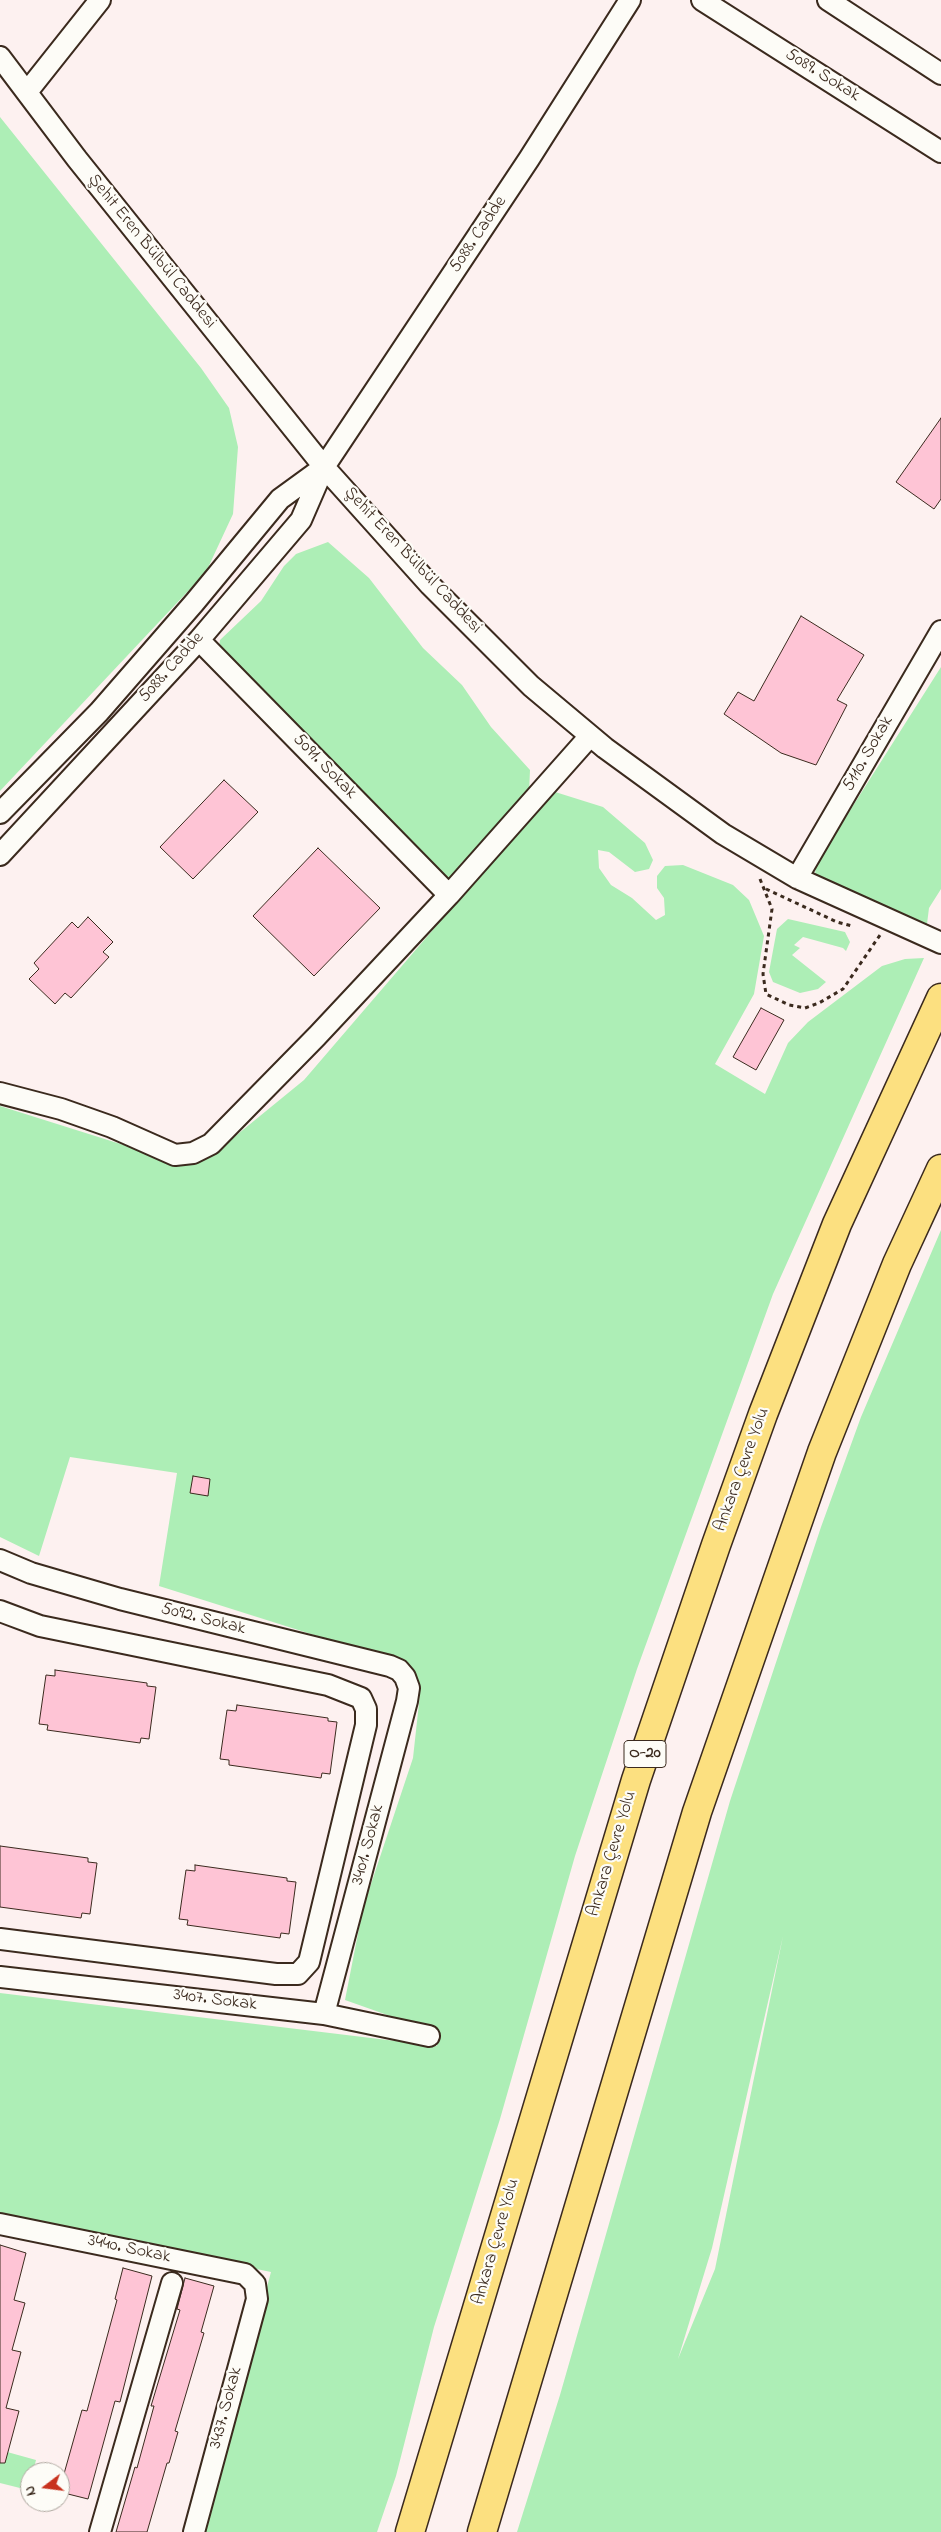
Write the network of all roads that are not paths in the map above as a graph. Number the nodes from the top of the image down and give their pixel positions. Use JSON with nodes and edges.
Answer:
{"nodes":[{"id":1,"x":100,"y":0,"type":"edge"},
{"id":2,"x":630,"y":0,"type":"edge"},
{"id":3,"x":702,"y":0,"type":"edge"},
{"id":4,"x":828,"y":0,"type":"edge"},
{"id":5,"x":0,"y":57,"type":"edge"},
{"id":6,"x":941,"y":74,"type":"edge"},
{"id":7,"x":27,"y":92,"type":"junction"},
{"id":8,"x":941,"y":152,"type":"edge"},
{"id":9,"x":324,"y":467,"type":"junction"},
{"id":10,"x":941,"y":631,"type":"edge"},
{"id":11,"x":199,"y":640,"type":"junction"},
{"id":12,"x":590,"y":736,"type":"junction"},
{"id":13,"x":0,"y":813,"type":"edge"},
{"id":14,"x":0,"y":855,"type":"edge"},
{"id":15,"x":797,"y":878,"type":"junction"},
{"id":16,"x":449,"y":895,"type":"junction"},
{"id":17,"x":938,"y":941,"type":"edge"},
{"id":18,"x":941,"y":998,"type":"edge"},
{"id":19,"x":0,"y":1093,"type":"edge"},
{"id":20,"x":941,"y":1169,"type":"edge"},
{"id":21,"x":0,"y":1560,"type":"edge"},
{"id":22,"x":0,"y":1612,"type":"edge"},
{"id":23,"x":405,"y":1677,"type":"joint"},
{"id":24,"x":0,"y":1939,"type":"edge"},
{"id":25,"x":0,"y":1977,"type":"edge"},
{"id":26,"x":324,"y":2014,"type":"junction"},
{"id":27,"x":429,"y":2036,"type":"dead end"},
{"id":28,"x":0,"y":2224,"type":"edge"},
{"id":29,"x":172,"y":2283,"type":"dead end"},
{"id":30,"x":255,"y":2284,"type":"joint"},
{"id":31,"x":100,"y":2532,"type":"edge"},
{"id":32,"x":194,"y":2532,"type":"edge"},
{"id":33,"x":410,"y":2532,"type":"edge"},
{"id":34,"x":482,"y":2532,"type":"edge"}],
"edges":[{"from":1,"to":7,"type":"street"},
{"from":2,"to":9,"type":"street","name":"5088. Cadde"},
{"from":3,"to":8,"type":"street","name":"5089. Sokak"},
{"from":4,"to":6,"type":"street"},
{"from":5,"to":7,"type":"street","name":"Şehit Eren Bülbül Caddesi"},
{"from":7,"to":9,"type":"street","name":"Şehit Eren Bülbül Caddesi"},
{"from":9,"to":11,"type":"street","name":"5088. Cadde"},
{"from":9,"to":12,"type":"street","name":"Şehit Eren Bülbül Caddesi"},
{"from":9,"to":13,"type":"street","name":"5088. Cadde"},
{"from":10,"to":15,"type":"street","name":"5110. Sokak"},
{"from":11,"to":14,"type":"street","name":"5088. Cadde"},
{"from":11,"to":16,"type":"street","name":"5091. Sokak"},
{"from":12,"to":15,"type":"street","name":"Şehit Eren Bülbül Caddesi"},
{"from":12,"to":16,"type":"street"},
{"from":15,"to":17,"type":"street","name":"Şehit Eren Bülbül Caddesi"},
{"from":16,"to":19,"type":"street"},
{"from":18,"to":33,"type":"highway","name":"Ankara Çevre Yolu","number":"O-20"},
{"from":20,"to":34,"type":"highway"},
{"from":21,"to":23,"type":"street","name":"5092. Sokak"},
{"from":22,"to":24,"type":"street"},
{"from":23,"to":26,"type":"street","name":"3401. Sokak"},
{"from":25,"to":26,"type":"street","name":"3407. Sokak"},
{"from":26,"to":27,"type":"street","name":"3407. Sokak"},
{"from":28,"to":30,"type":"street","name":"3440. Sokak"},
{"from":29,"to":31,"type":"street"},
{"from":30,"to":32,"type":"street","name":"3437. Sokak"}]}
